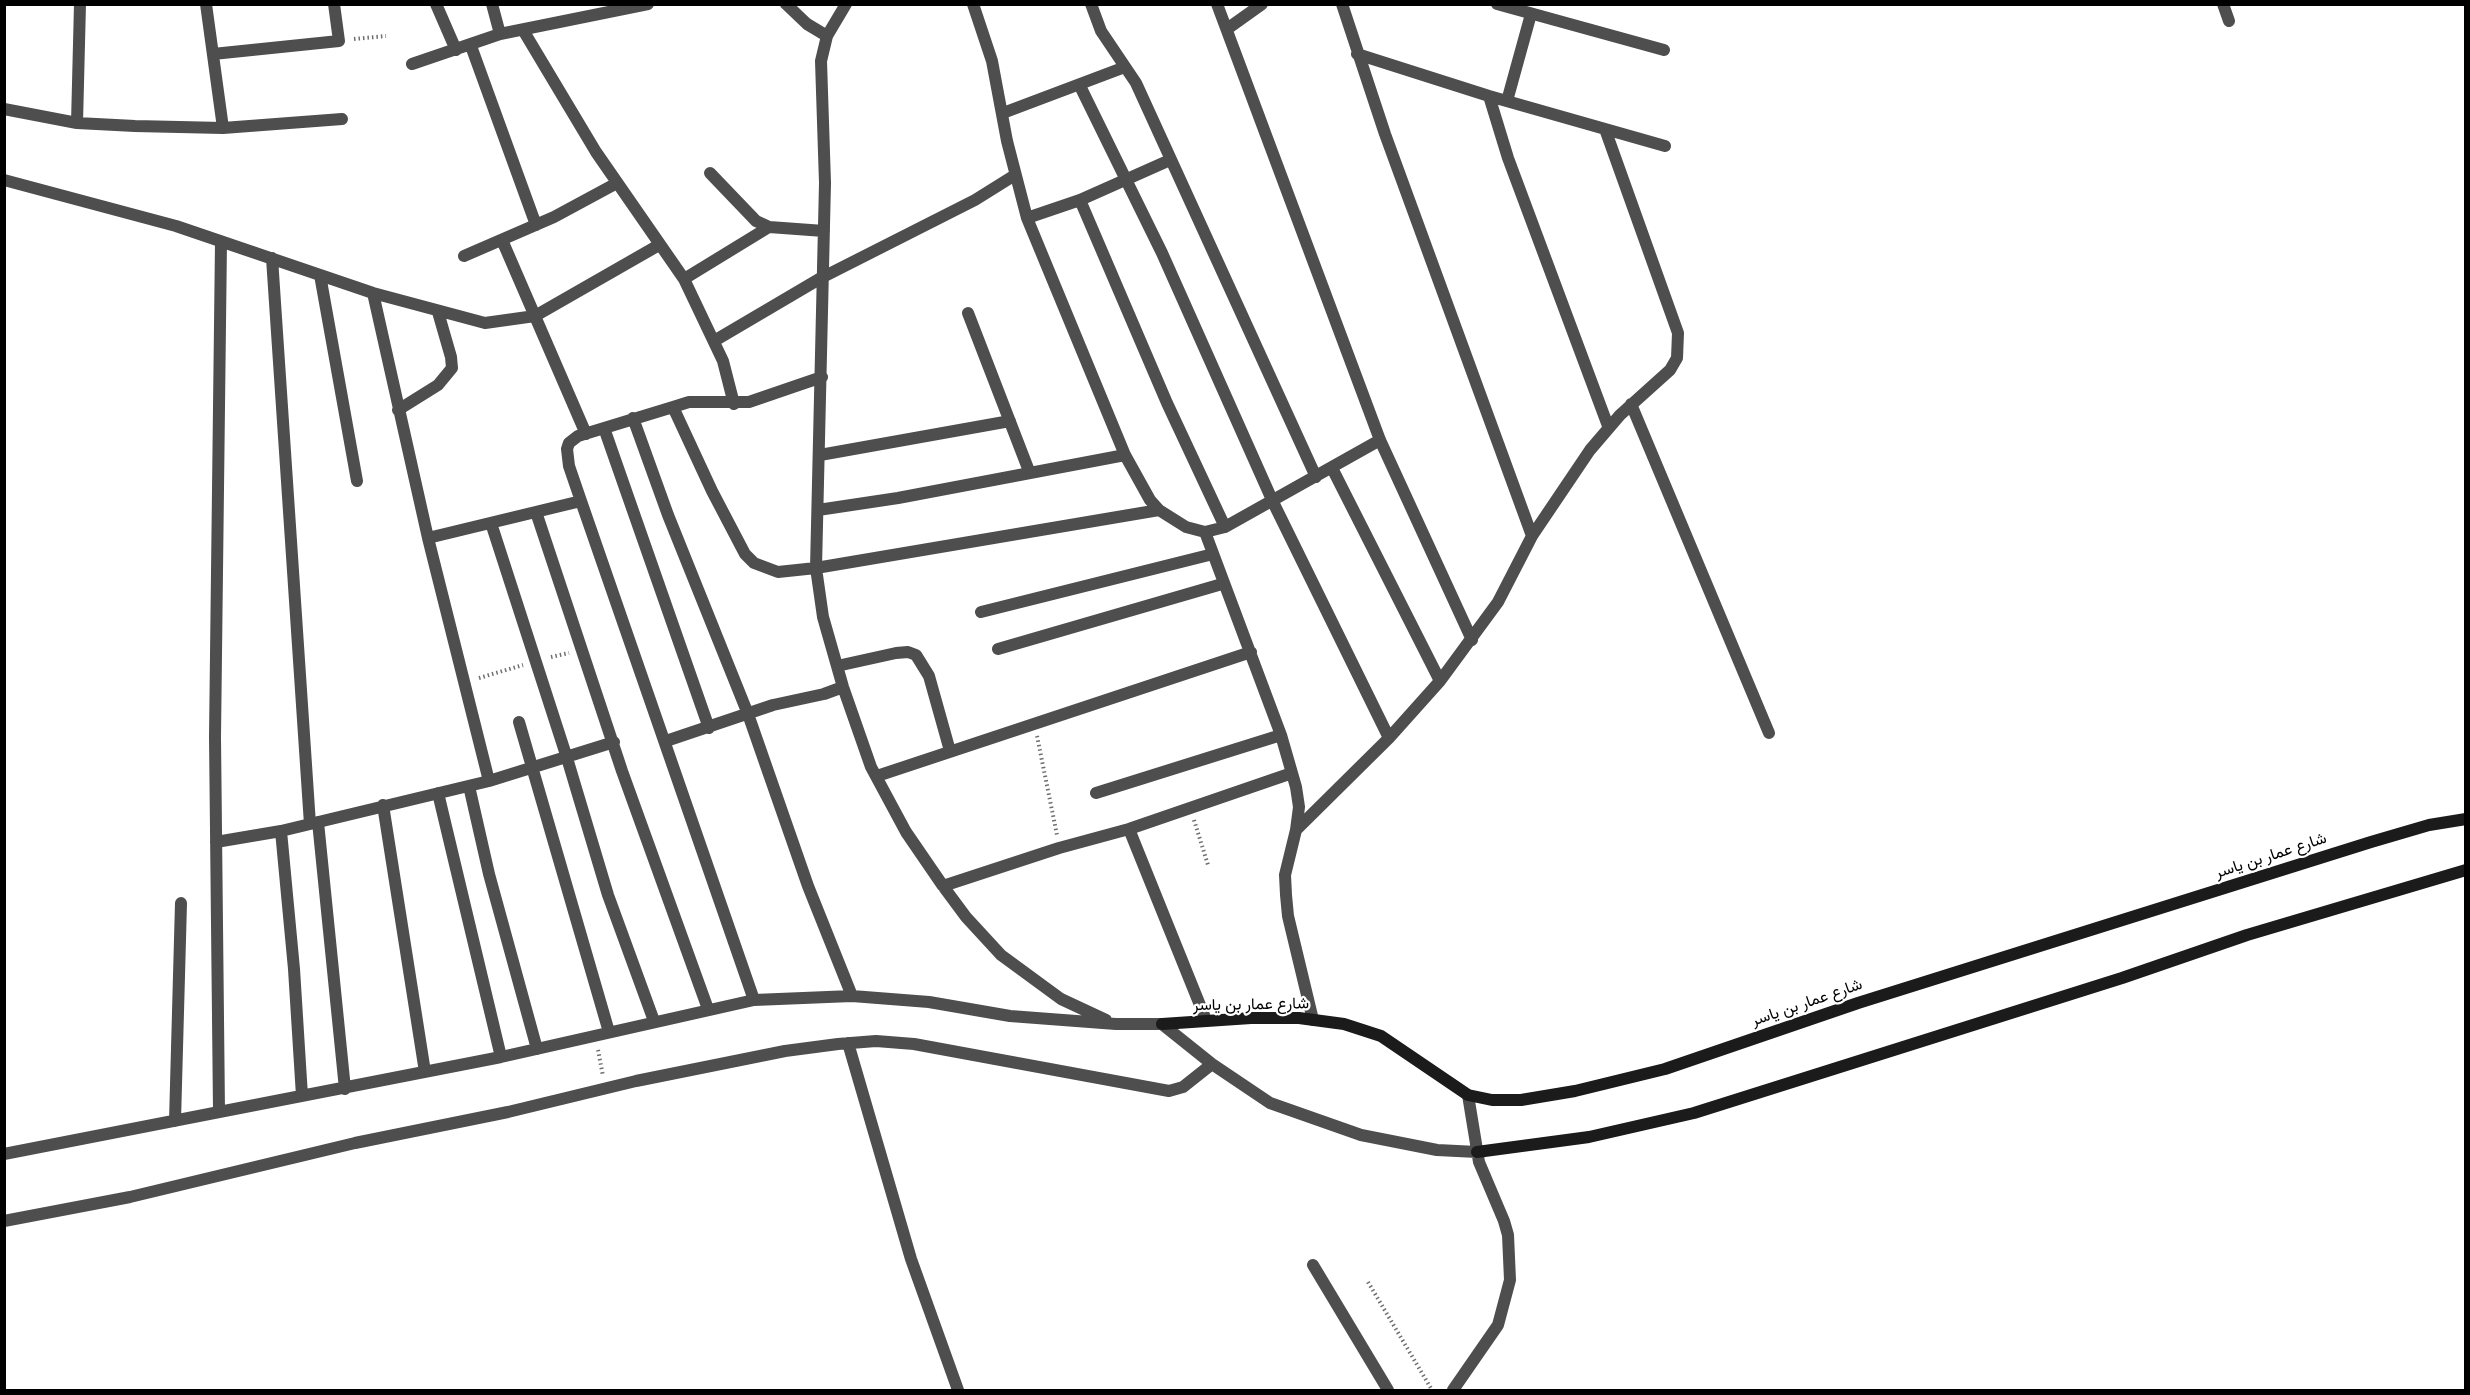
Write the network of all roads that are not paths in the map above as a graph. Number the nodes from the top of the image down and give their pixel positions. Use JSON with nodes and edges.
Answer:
{"nodes":[{"id":1,"x":80,"y":4,"type":"edge"},
{"id":2,"x":206,"y":4,"type":"edge"},
{"id":3,"x":334,"y":4,"type":"edge"},
{"id":4,"x":436,"y":4,"type":"edge"},
{"id":5,"x":492,"y":4,"type":"edge"},
{"id":6,"x":648,"y":4,"type":"edge"},
{"id":7,"x":786,"y":4,"type":"edge"},
{"id":8,"x":846,"y":4,"type":"edge"},
{"id":9,"x":973,"y":4,"type":"edge"},
{"id":10,"x":1091,"y":4,"type":"edge"},
{"id":11,"x":1217,"y":4,"type":"edge"},
{"id":12,"x":1262,"y":4,"type":"edge"},
{"id":13,"x":1342,"y":4,"type":"edge"},
{"id":14,"x":1497,"y":4,"type":"edge"},
{"id":15,"x":2223,"y":4,"type":"edge"},
{"id":16,"x":1530,"y":14,"type":"junction"},
{"id":17,"x":2229,"y":21,"type":"dead end"},
{"id":18,"x":1227,"y":29,"type":"junction"},
{"id":19,"x":523,"y":30,"type":"junction"},
{"id":20,"x":500,"y":34,"type":"junction"},
{"id":21,"x":827,"y":36,"type":"junction"},
{"id":22,"x":471,"y":46,"type":"junction"},
{"id":23,"x":456,"y":50,"type":"junction"},
{"id":24,"x":1664,"y":50,"type":"dead end"},
{"id":25,"x":213,"y":54,"type":"junction"},
{"id":26,"x":1357,"y":54,"type":"junction"},
{"id":27,"x":412,"y":63,"type":"dead end"},
{"id":28,"x":1125,"y":67,"type":"junction"},
{"id":29,"x":1080,"y":86,"type":"junction"},
{"id":30,"x":1489,"y":96,"type":"junction"},
{"id":31,"x":1508,"y":101,"type":"junction"},
{"id":32,"x":4,"y":110,"type":"edge"},
{"id":33,"x":1003,"y":113,"type":"junction"},
{"id":34,"x":342,"y":119,"type":"dead end"},
{"id":35,"x":77,"y":123,"type":"junction"},
{"id":36,"x":223,"y":128,"type":"junction"},
{"id":37,"x":1605,"y":129,"type":"junction"},
{"id":38,"x":1665,"y":146,"type":"dead end"},
{"id":39,"x":1170,"y":160,"type":"junction"},
{"id":40,"x":710,"y":173,"type":"dead end"},
{"id":41,"x":1015,"y":175,"type":"junction"},
{"id":42,"x":4,"y":180,"type":"edge"},
{"id":43,"x":1127,"y":181,"type":"junction"},
{"id":44,"x":617,"y":183,"type":"junction"},
{"id":45,"x":1080,"y":200,"type":"junction"},
{"id":46,"x":1027,"y":218,"type":"junction"},
{"id":47,"x":536,"y":225,"type":"junction"},
{"id":48,"x":770,"y":227,"type":"junction"},
{"id":49,"x":824,"y":231,"type":"junction"},
{"id":50,"x":502,"y":240,"type":"junction"},
{"id":51,"x":221,"y":242,"type":"junction"},
{"id":52,"x":659,"y":245,"type":"junction"},
{"id":53,"x":464,"y":256,"type":"dead end"},
{"id":54,"x":272,"y":258,"type":"junction"},
{"id":55,"x":320,"y":275,"type":"junction"},
{"id":56,"x":821,"y":278,"type":"junction"},
{"id":57,"x":684,"y":279,"type":"junction"},
{"id":58,"x":373,"y":293,"type":"junction"},
{"id":59,"x":438,"y":312,"type":"junction"},
{"id":60,"x":968,"y":313,"type":"dead end"},
{"id":61,"x":535,"y":316,"type":"junction"},
{"id":62,"x":714,"y":341,"type":"junction"},
{"id":63,"x":822,"y":377,"type":"junction"},
{"id":64,"x":734,"y":404,"type":"junction"},
{"id":65,"x":1631,"y":404,"type":"junction"},
{"id":66,"x":673,"y":407,"type":"junction"},
{"id":67,"x":398,"y":410,"type":"junction"},
{"id":68,"x":633,"y":418,"type":"junction"},
{"id":69,"x":1010,"y":422,"type":"junction"},
{"id":70,"x":1608,"y":426,"type":"junction"},
{"id":71,"x":604,"y":428,"type":"junction"},
{"id":72,"x":586,"y":434,"type":"junction"},
{"id":73,"x":1380,"y":440,"type":"junction"},
{"id":74,"x":820,"y":455,"type":"junction"},
{"id":75,"x":1125,"y":455,"type":"junction"},
{"id":76,"x":1332,"y":468,"type":"junction"},
{"id":77,"x":1029,"y":471,"type":"junction"},
{"id":78,"x":1316,"y":477,"type":"junction"},
{"id":79,"x":357,"y":481,"type":"dead end"},
{"id":80,"x":581,"y":501,"type":"junction"},
{"id":81,"x":1273,"y":502,"type":"junction"},
{"id":82,"x":818,"y":510,"type":"junction"},
{"id":83,"x":1159,"y":510,"type":"junction"},
{"id":84,"x":536,"y":512,"type":"junction"},
{"id":85,"x":491,"y":523,"type":"junction"},
{"id":86,"x":1225,"y":528,"type":"junction"},
{"id":87,"x":1205,"y":532,"type":"junction"},
{"id":88,"x":1532,"y":536,"type":"junction"},
{"id":89,"x":428,"y":538,"type":"junction"},
{"id":90,"x":1213,"y":554,"type":"junction"},
{"id":91,"x":816,"y":568,"type":"junction"},
{"id":92,"x":1222,"y":584,"type":"junction"},
{"id":93,"x":981,"y":612,"type":"dead end"},
{"id":94,"x":1472,"y":640,"type":"junction"},
{"id":95,"x":998,"y":648,"type":"dead end"},
{"id":96,"x":1251,"y":652,"type":"junction"},
{"id":97,"x":837,"y":666,"type":"junction"},
{"id":98,"x":1440,"y":681,"type":"junction"},
{"id":99,"x":843,"y":687,"type":"junction"},
{"id":100,"x":748,"y":714,"type":"junction"},
{"id":101,"x":519,"y":722,"type":"dead end"},
{"id":102,"x":709,"y":728,"type":"junction"},
{"id":103,"x":1769,"y":733,"type":"dead end"},
{"id":104,"x":1281,"y":735,"type":"junction"},
{"id":105,"x":1389,"y":738,"type":"junction"},
{"id":106,"x":666,"y":741,"type":"junction"},
{"id":107,"x":614,"y":742,"type":"junction"},
{"id":108,"x":950,"y":751,"type":"junction"},
{"id":109,"x":567,"y":758,"type":"junction"},
{"id":110,"x":532,"y":769,"type":"junction"},
{"id":111,"x":1292,"y":773,"type":"junction"},
{"id":112,"x":877,"y":776,"type":"junction"},
{"id":113,"x":489,"y":781,"type":"junction"},
{"id":114,"x":469,"y":786,"type":"junction"},
{"id":115,"x":438,"y":792,"type":"junction"},
{"id":116,"x":1096,"y":793,"type":"dead end"},
{"id":117,"x":383,"y":805,"type":"junction"},
{"id":118,"x":2466,"y":819,"type":"edge"},
{"id":119,"x":314,"y":823,"type":"junction"},
{"id":120,"x":1129,"y":830,"type":"junction"},
{"id":121,"x":1296,"y":830,"type":"junction"},
{"id":122,"x":281,"y":831,"type":"junction"},
{"id":123,"x":216,"y":842,"type":"junction"},
{"id":124,"x":2466,"y":870,"type":"edge"},
{"id":125,"x":943,"y":886,"type":"junction"},
{"id":126,"x":181,"y":903,"type":"dead end"},
{"id":127,"x":852,"y":996,"type":"junction"},
{"id":128,"x":754,"y":1000,"type":"junction"},
{"id":129,"x":708,"y":1009,"type":"junction"},
{"id":130,"x":1206,"y":1020,"type":"junction"},
{"id":131,"x":1312,"y":1020,"type":"junction"},
{"id":132,"x":654,"y":1021,"type":"junction"},
{"id":133,"x":1116,"y":1024,"type":"junction"},
{"id":134,"x":1162,"y":1024,"type":"junction"},
{"id":135,"x":609,"y":1032,"type":"junction"},
{"id":136,"x":848,"y":1043,"type":"junction"},
{"id":137,"x":537,"y":1049,"type":"junction"},
{"id":138,"x":501,"y":1057,"type":"junction"},
{"id":139,"x":1212,"y":1064,"type":"junction"},
{"id":140,"x":426,"y":1072,"type":"junction"},
{"id":141,"x":345,"y":1089,"type":"junction"},
{"id":142,"x":1468,"y":1095,"type":"junction"},
{"id":143,"x":302,"y":1096,"type":"junction"},
{"id":144,"x":219,"y":1111,"type":"junction"},
{"id":145,"x":175,"y":1121,"type":"junction"},
{"id":146,"x":1476,"y":1147,"type":"junction"},
{"id":147,"x":4,"y":1154,"type":"edge"},
{"id":148,"x":4,"y":1221,"type":"edge"},
{"id":149,"x":1313,"y":1264,"type":"dead end"},
{"id":150,"x":958,"y":1390,"type":"edge"},
{"id":151,"x":1389,"y":1390,"type":"edge"},
{"id":152,"x":1453,"y":1390,"type":"edge"}],
"edges":[{"from":1,"to":35,"type":"street"},
{"from":2,"to":25,"type":"street"},
{"from":3,"to":25,"type":"street"},
{"from":4,"to":23,"type":"street"},
{"from":5,"to":20,"type":"street"},
{"from":6,"to":19,"type":"street"},
{"from":7,"to":21,"type":"street"},
{"from":8,"to":21,"type":"street"},
{"from":9,"to":33,"type":"street"},
{"from":10,"to":28,"type":"street"},
{"from":11,"to":18,"type":"street"},
{"from":12,"to":18,"type":"street"},
{"from":13,"to":26,"type":"street"},
{"from":14,"to":16,"type":"street"},
{"from":15,"to":17,"type":"street"},
{"from":16,"to":24,"type":"street"},
{"from":16,"to":31,"type":"street"},
{"from":18,"to":73,"type":"street"},
{"from":19,"to":20,"type":"street"},
{"from":19,"to":44,"type":"street"},
{"from":20,"to":22,"type":"street"},
{"from":21,"to":49,"type":"street"},
{"from":22,"to":23,"type":"street"},
{"from":22,"to":47,"type":"street"},
{"from":23,"to":27,"type":"street"},
{"from":25,"to":36,"type":"street"},
{"from":26,"to":30,"type":"street"},
{"from":26,"to":88,"type":"street"},
{"from":28,"to":29,"type":"street"},
{"from":28,"to":39,"type":"street"},
{"from":29,"to":33,"type":"street"},
{"from":29,"to":43,"type":"street"},
{"from":30,"to":31,"type":"street"},
{"from":30,"to":70,"type":"street"},
{"from":31,"to":37,"type":"street"},
{"from":32,"to":35,"type":"street"},
{"from":33,"to":41,"type":"street"},
{"from":34,"to":36,"type":"street"},
{"from":35,"to":36,"type":"street"},
{"from":37,"to":38,"type":"street"},
{"from":37,"to":65,"type":"street"},
{"from":39,"to":43,"type":"street"},
{"from":39,"to":78,"type":"street"},
{"from":40,"to":48,"type":"street"},
{"from":41,"to":46,"type":"street"},
{"from":41,"to":56,"type":"street"},
{"from":42,"to":51,"type":"street"},
{"from":43,"to":45,"type":"street"},
{"from":43,"to":81,"type":"street"},
{"from":44,"to":47,"type":"street"},
{"from":44,"to":52,"type":"street"},
{"from":45,"to":46,"type":"street"},
{"from":45,"to":86,"type":"street"},
{"from":46,"to":75,"type":"street"},
{"from":47,"to":50,"type":"street"},
{"from":48,"to":49,"type":"street"},
{"from":48,"to":57,"type":"street"},
{"from":49,"to":56,"type":"street"},
{"from":50,"to":53,"type":"street"},
{"from":50,"to":61,"type":"street"},
{"from":51,"to":54,"type":"street"},
{"from":51,"to":123,"type":"street"},
{"from":52,"to":57,"type":"street"},
{"from":52,"to":61,"type":"street"},
{"from":54,"to":55,"type":"street"},
{"from":54,"to":119,"type":"street"},
{"from":55,"to":58,"type":"street"},
{"from":55,"to":79,"type":"street"},
{"from":56,"to":62,"type":"street"},
{"from":56,"to":63,"type":"street"},
{"from":57,"to":62,"type":"street"},
{"from":58,"to":59,"type":"street"},
{"from":58,"to":67,"type":"street"},
{"from":59,"to":61,"type":"street"},
{"from":59,"to":67,"type":"street"},
{"from":60,"to":69,"type":"street"},
{"from":61,"to":72,"type":"street"},
{"from":62,"to":64,"type":"street"},
{"from":63,"to":64,"type":"street"},
{"from":63,"to":74,"type":"street"},
{"from":64,"to":66,"type":"street"},
{"from":65,"to":70,"type":"street"},
{"from":65,"to":103,"type":"street"},
{"from":66,"to":68,"type":"street"},
{"from":66,"to":91,"type":"street"},
{"from":67,"to":89,"type":"street"},
{"from":68,"to":71,"type":"street"},
{"from":68,"to":100,"type":"street"},
{"from":69,"to":74,"type":"street"},
{"from":69,"to":77,"type":"street"},
{"from":70,"to":88,"type":"street"},
{"from":71,"to":72,"type":"street"},
{"from":71,"to":102,"type":"street"},
{"from":72,"to":80,"type":"street"},
{"from":73,"to":76,"type":"street"},
{"from":73,"to":94,"type":"street"},
{"from":74,"to":82,"type":"street"},
{"from":75,"to":77,"type":"street"},
{"from":75,"to":83,"type":"street"},
{"from":76,"to":78,"type":"street"},
{"from":76,"to":98,"type":"street"},
{"from":77,"to":82,"type":"street"},
{"from":78,"to":81,"type":"street"},
{"from":80,"to":84,"type":"street"},
{"from":80,"to":106,"type":"street"},
{"from":81,"to":86,"type":"street"},
{"from":81,"to":105,"type":"street"},
{"from":82,"to":91,"type":"street"},
{"from":83,"to":87,"type":"street"},
{"from":83,"to":91,"type":"street"},
{"from":84,"to":85,"type":"street"},
{"from":84,"to":107,"type":"street"},
{"from":85,"to":89,"type":"street"},
{"from":85,"to":109,"type":"street"},
{"from":86,"to":87,"type":"street"},
{"from":87,"to":90,"type":"street"},
{"from":88,"to":94,"type":"street"},
{"from":89,"to":113,"type":"street"},
{"from":90,"to":92,"type":"street"},
{"from":90,"to":93,"type":"street"},
{"from":91,"to":97,"type":"street"},
{"from":92,"to":95,"type":"street"},
{"from":92,"to":96,"type":"street"},
{"from":94,"to":98,"type":"street"},
{"from":96,"to":104,"type":"street"},
{"from":96,"to":108,"type":"street"},
{"from":97,"to":99,"type":"street"},
{"from":97,"to":108,"type":"street"},
{"from":98,"to":105,"type":"street"},
{"from":99,"to":100,"type":"street"},
{"from":99,"to":112,"type":"street"},
{"from":100,"to":102,"type":"street"},
{"from":100,"to":127,"type":"street"},
{"from":101,"to":110,"type":"street"},
{"from":102,"to":106,"type":"street"},
{"from":104,"to":111,"type":"street"},
{"from":104,"to":116,"type":"street"},
{"from":105,"to":121,"type":"street"},
{"from":106,"to":128,"type":"street"},
{"from":107,"to":109,"type":"street"},
{"from":107,"to":129,"type":"street"},
{"from":108,"to":112,"type":"street"},
{"from":109,"to":110,"type":"street"},
{"from":109,"to":132,"type":"street"},
{"from":110,"to":113,"type":"street"},
{"from":110,"to":135,"type":"street"},
{"from":111,"to":120,"type":"street"},
{"from":111,"to":121,"type":"street"},
{"from":112,"to":125,"type":"street"},
{"from":113,"to":114,"type":"street"},
{"from":114,"to":115,"type":"street"},
{"from":114,"to":137,"type":"street"},
{"from":115,"to":117,"type":"street"},
{"from":115,"to":138,"type":"street"},
{"from":117,"to":119,"type":"street"},
{"from":117,"to":140,"type":"street"},
{"from":118,"to":142,"type":"street","name":"شارع عمار بن ياسر"},
{"from":119,"to":122,"type":"street"},
{"from":119,"to":141,"type":"street"},
{"from":120,"to":125,"type":"street"},
{"from":120,"to":130,"type":"street"},
{"from":121,"to":131,"type":"street"},
{"from":122,"to":123,"type":"street"},
{"from":122,"to":143,"type":"street"},
{"from":123,"to":144,"type":"street"},
{"from":124,"to":146,"type":"street"},
{"from":125,"to":133,"type":"street"},
{"from":126,"to":145,"type":"street"},
{"from":127,"to":128,"type":"street"},
{"from":127,"to":133,"type":"street"},
{"from":128,"to":129,"type":"street"},
{"from":129,"to":132,"type":"street"},
{"from":130,"to":131,"type":"street","name":"شارع عمار بن ياسر"},
{"from":130,"to":134,"type":"street","name":"شارع عمار بن ياسر"},
{"from":131,"to":142,"type":"street","name":"شارع عمار بن ياسر"},
{"from":132,"to":135,"type":"street"},
{"from":133,"to":134,"type":"street"},
{"from":134,"to":139,"type":"street"},
{"from":135,"to":137,"type":"street"},
{"from":136,"to":139,"type":"street"},
{"from":136,"to":148,"type":"street"},
{"from":136,"to":150,"type":"street"},
{"from":137,"to":138,"type":"street"},
{"from":138,"to":140,"type":"street"},
{"from":139,"to":146,"type":"street"},
{"from":140,"to":141,"type":"street"},
{"from":141,"to":143,"type":"street"},
{"from":142,"to":146,"type":"street"},
{"from":143,"to":144,"type":"street"},
{"from":144,"to":145,"type":"street"},
{"from":145,"to":147,"type":"street"},
{"from":146,"to":152,"type":"street"},
{"from":149,"to":151,"type":"street"}]}
